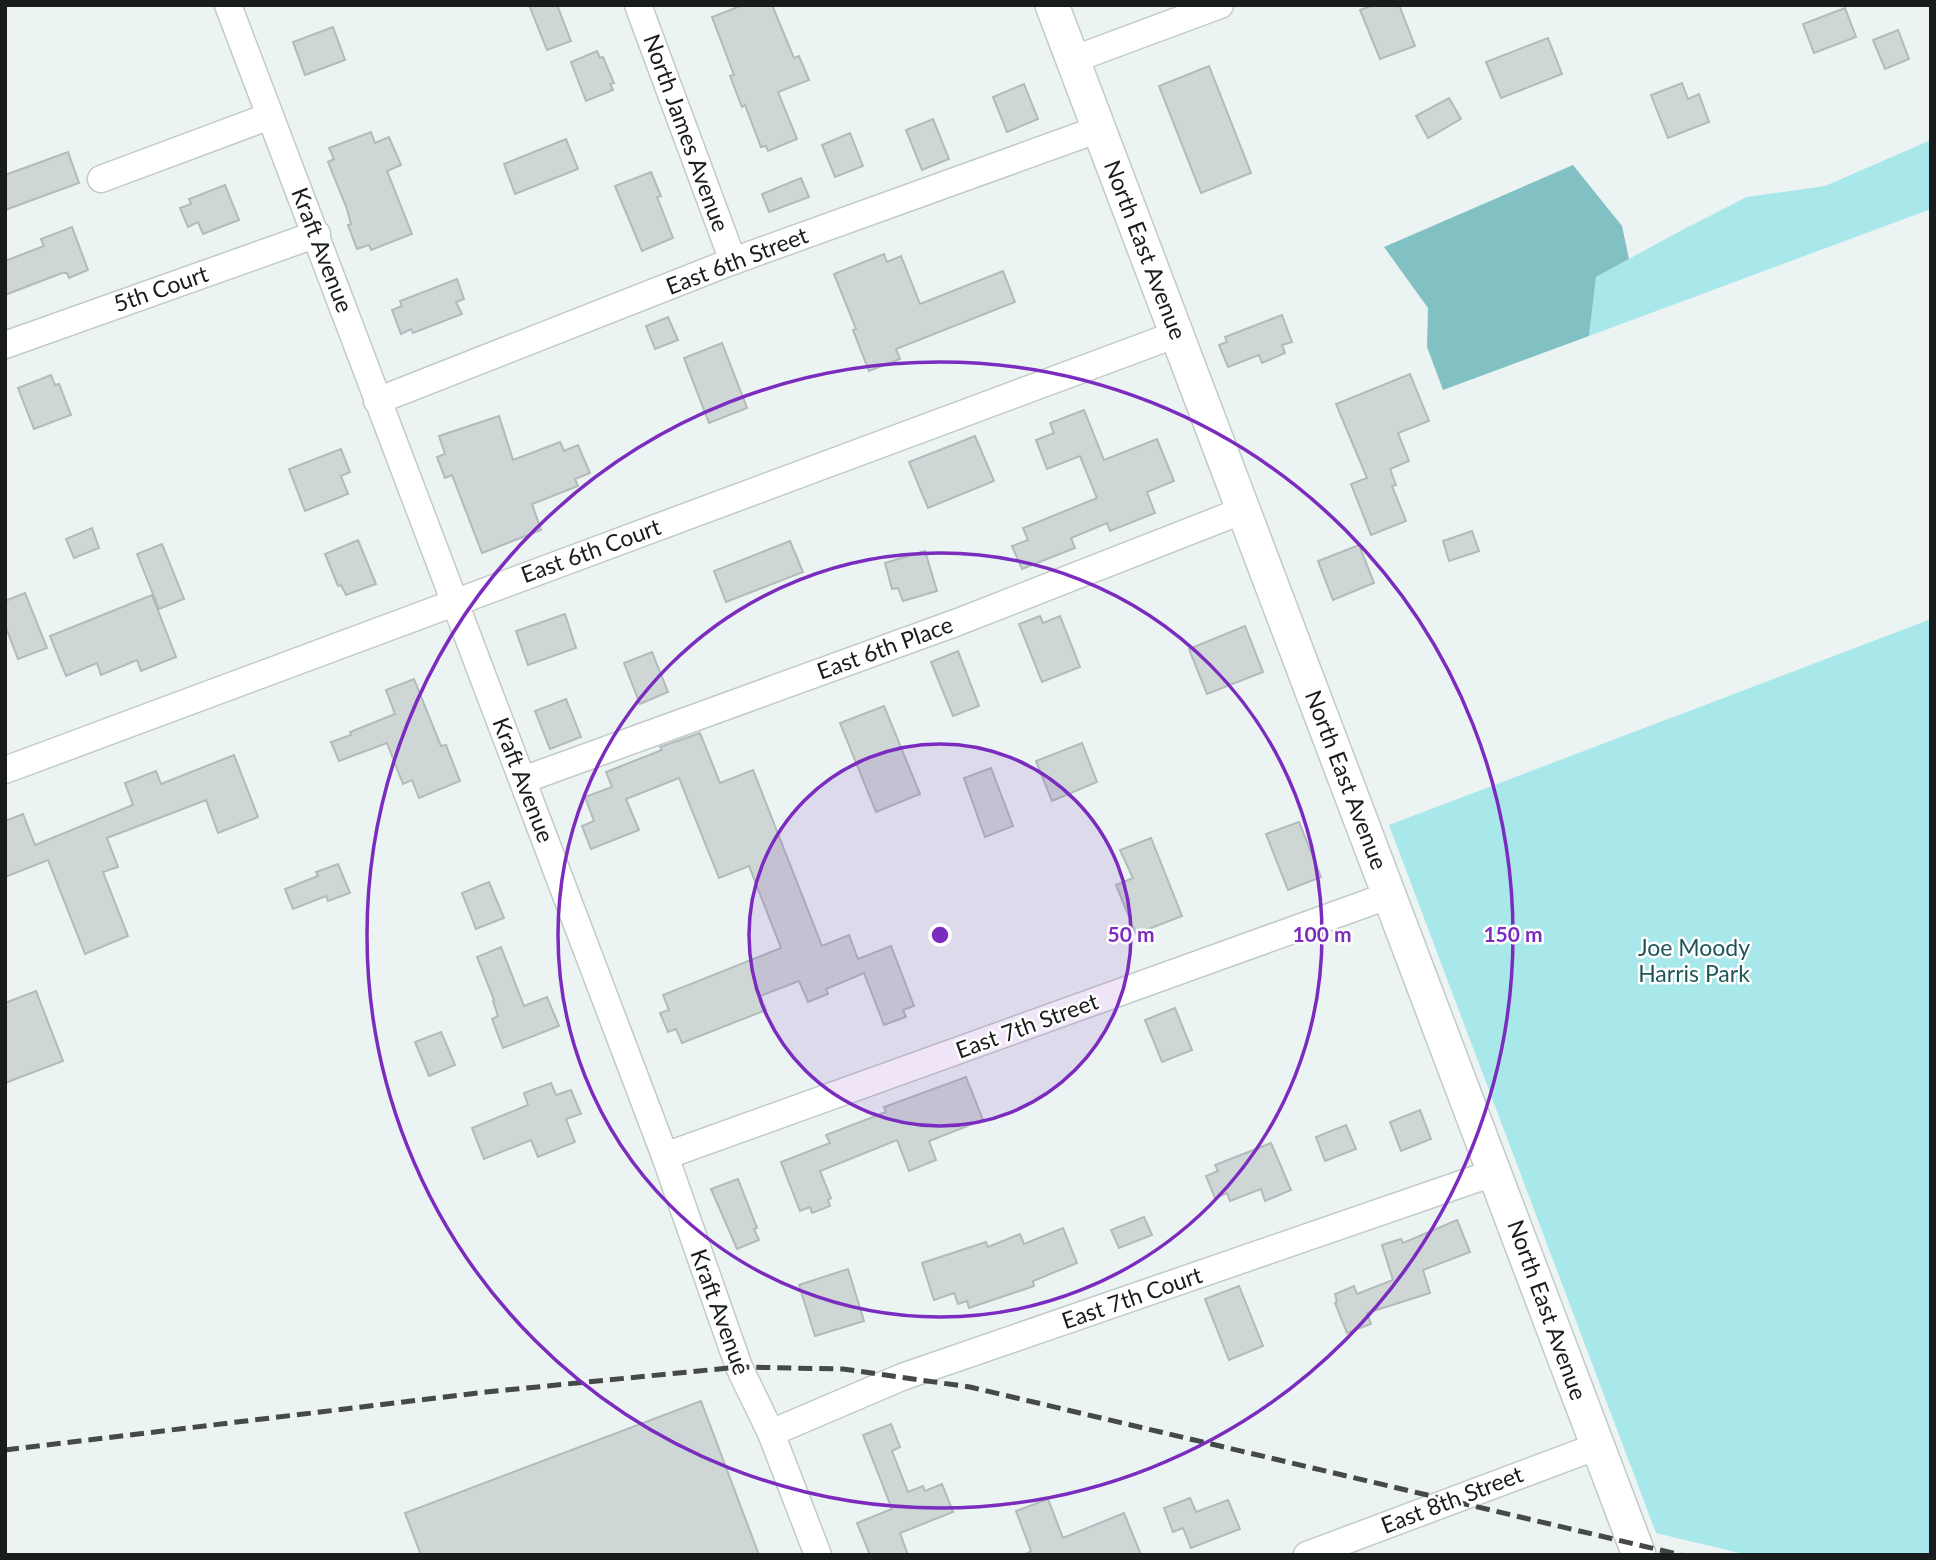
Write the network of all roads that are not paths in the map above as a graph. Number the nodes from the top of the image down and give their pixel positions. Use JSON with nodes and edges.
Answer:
{"nodes":[{"id":1,"x":228,"y":5,"type":"edge"},
{"id":2,"x":638,"y":5,"type":"edge"},
{"id":3,"x":1052,"y":5,"type":"edge"},
{"id":4,"x":1220,"y":5,"type":"edge"},
{"id":5,"x":1072,"y":60,"type":"junction"},
{"id":6,"x":270,"y":116,"type":"junction"},
{"id":7,"x":1099,"y":129,"type":"junction"},
{"id":8,"x":101,"y":179,"type":"dead end"},
{"id":9,"x":317,"y":234,"type":"junction"},
{"id":10,"x":733,"y":261,"type":"junction"},
{"id":11,"x":1177,"y":334,"type":"junction"},
{"id":12,"x":5,"y":345,"type":"edge"},
{"id":13,"x":377,"y":401,"type":"junction"},
{"id":14,"x":1244,"y":510,"type":"junction"},
{"id":15,"x":454,"y":601,"type":"junction"},
{"id":16,"x":5,"y":770,"type":"edge"},
{"id":17,"x":523,"y":780,"type":"junction"},
{"id":18,"x":1390,"y":895,"type":"junction"},
{"id":19,"x":665,"y":1156,"type":"junction"},
{"id":20,"x":1496,"y":1172,"type":"junction"},
{"id":21,"x":771,"y":1433,"type":"junction"},
{"id":22,"x":1598,"y":1446,"type":"junction"},
{"id":23,"x":818,"y":1555,"type":"edge"},
{"id":24,"x":1307,"y":1555,"type":"edge"},
{"id":25,"x":1639,"y":1555,"type":"edge"}],
"edges":[{"from":1,"to":6,"type":"street","name":"Kraft Avenue"},
{"from":2,"to":10,"type":"street","name":"North James Avenue"},
{"from":3,"to":5,"type":"main road","name":"North East Avenue"},
{"from":4,"to":5,"type":"street"},
{"from":5,"to":7,"type":"main road","name":"North East Avenue"},
{"from":6,"to":8,"type":"street"},
{"from":6,"to":9,"type":"street","name":"Kraft Avenue"},
{"from":7,"to":10,"type":"street","name":"East 6th Street"},
{"from":7,"to":11,"type":"main road","name":"North East Avenue"},
{"from":9,"to":12,"type":"street","name":"5th Court"},
{"from":9,"to":13,"type":"street","name":"Kraft Avenue"},
{"from":10,"to":13,"type":"street","name":"East 6th Street"},
{"from":11,"to":14,"type":"main road","name":"North East Avenue"},
{"from":11,"to":15,"type":"street","name":"East 6th Court"},
{"from":13,"to":15,"type":"street","name":"Kraft Avenue"},
{"from":14,"to":17,"type":"street","name":"East 6th Place"},
{"from":14,"to":18,"type":"main road","name":"North East Avenue"},
{"from":15,"to":16,"type":"street","name":"East 6th Court"},
{"from":15,"to":17,"type":"street","name":"Kraft Avenue"},
{"from":17,"to":19,"type":"street","name":"Kraft Avenue"},
{"from":18,"to":19,"type":"street","name":"East 7th Street"},
{"from":18,"to":20,"type":"main road","name":"North East Avenue"},
{"from":19,"to":21,"type":"street","name":"Kraft Avenue"},
{"from":20,"to":21,"type":"street","name":"East 7th Court"},
{"from":20,"to":22,"type":"main road","name":"North East Avenue"},
{"from":21,"to":23,"type":"street","name":"Kraft Avenue"},
{"from":22,"to":24,"type":"street","name":"East 8th Street"},
{"from":22,"to":25,"type":"main road","name":"North East Avenue"}]}
